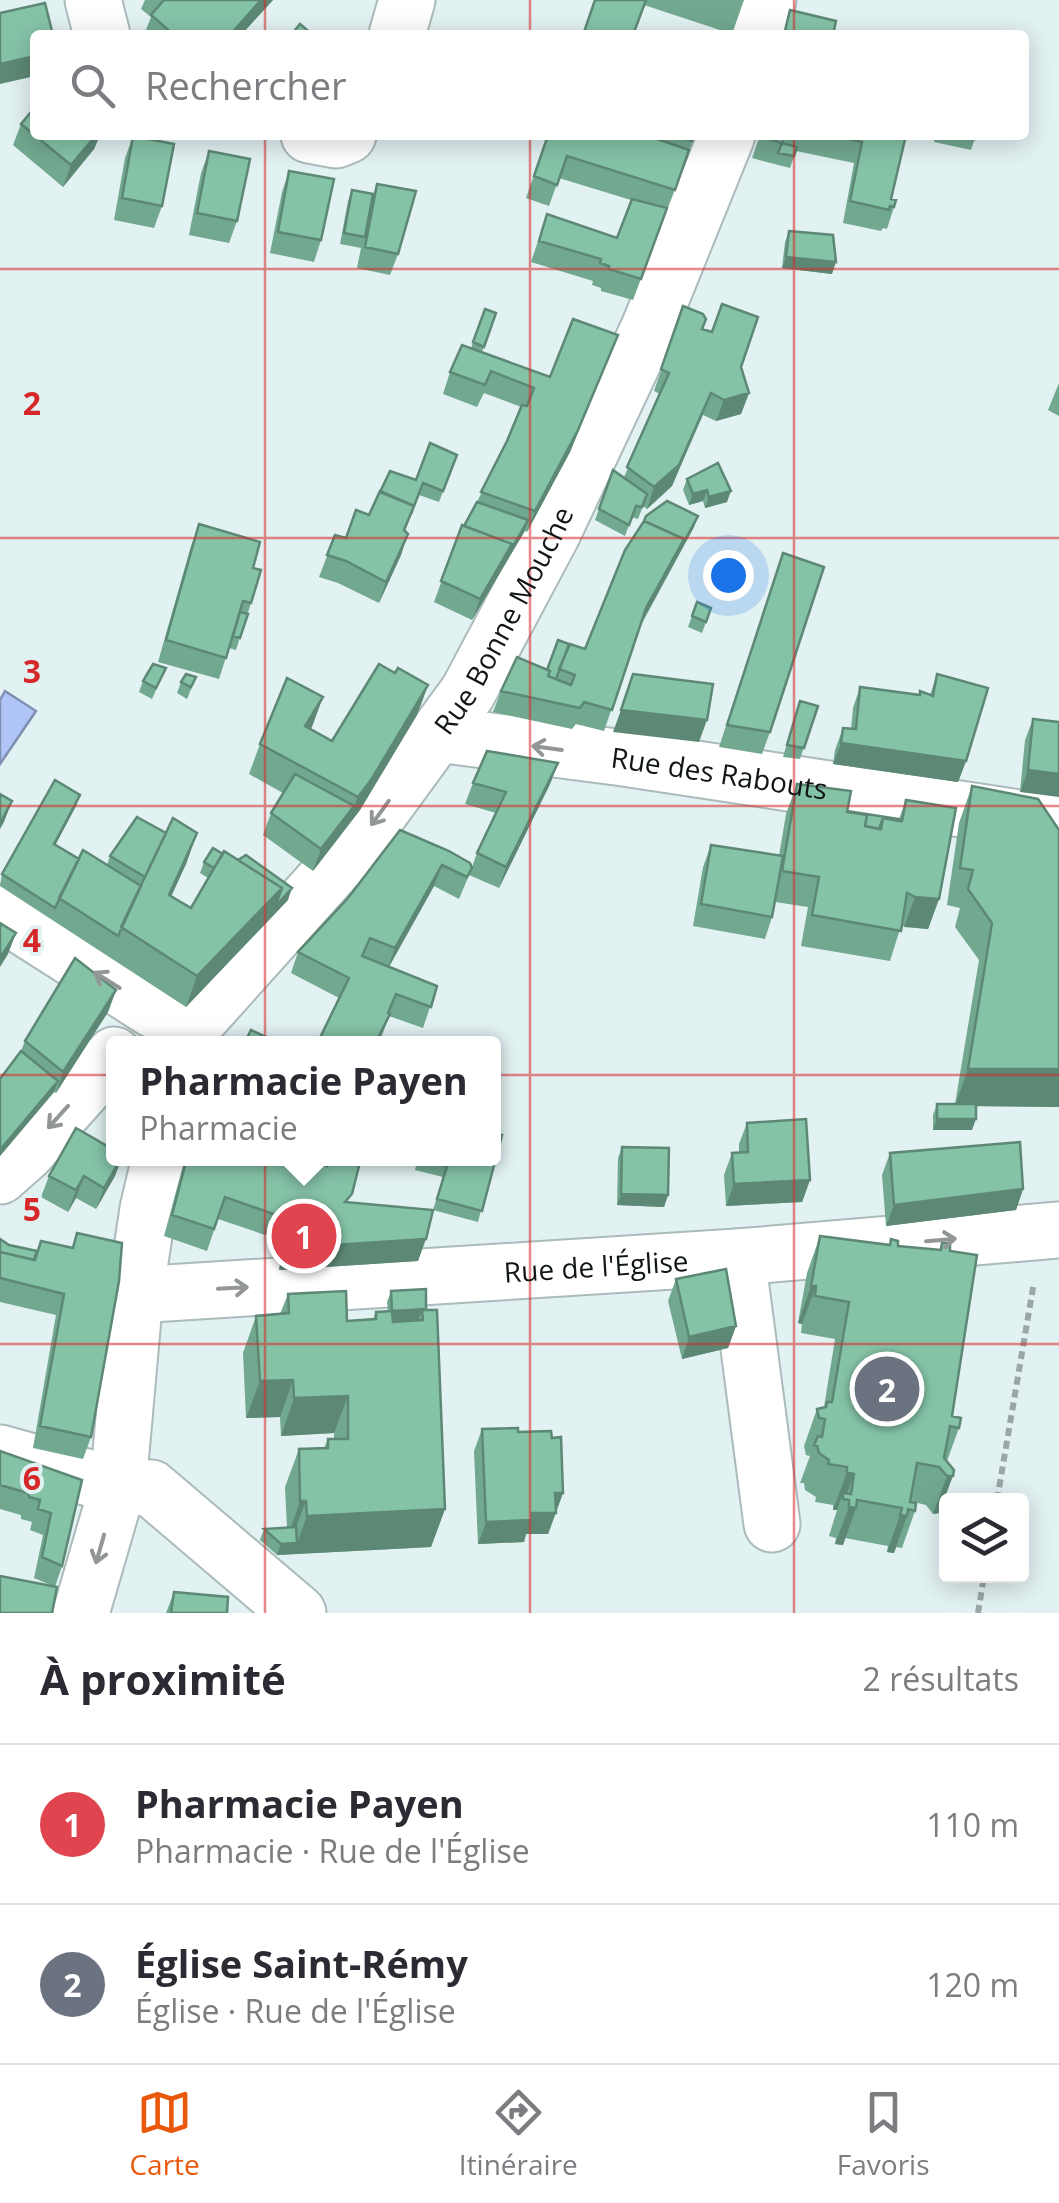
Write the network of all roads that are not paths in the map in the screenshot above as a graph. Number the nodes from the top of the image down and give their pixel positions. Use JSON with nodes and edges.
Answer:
{"nodes":[{"id":1,"x":93,"y":0,"type":"edge"},
{"id":2,"x":407,"y":0,"type":"edge"},
{"id":3,"x":768,"y":0,"type":"edge"},
{"id":4,"x":101,"y":30,"type":"edge"},
{"id":5,"x":398,"y":30,"type":"edge"},
{"id":6,"x":759,"y":30,"type":"edge"},
{"id":7,"x":725,"y":140,"type":"edge"},
{"id":8,"x":437,"y":734,"type":"junction"},
{"id":9,"x":1059,"y":824,"type":"edge"},
{"id":10,"x":0,"y":912,"type":"edge"},
{"id":11,"x":164,"y":1031,"type":"edge"},
{"id":12,"x":106,"y":1064,"type":"edge"},
{"id":13,"x":158,"y":1166,"type":"edge"},
{"id":14,"x":0,"y":1176,"type":"edge"},
{"id":15,"x":1051,"y":1230,"type":"edge"},
{"id":16,"x":738,"y":1258,"type":"junction"},
{"id":17,"x":136,"y":1295,"type":"junction"},
{"id":18,"x":0,"y":1454,"type":"edge"},
{"id":19,"x":118,"y":1486,"type":"junction"},
{"id":20,"x":772,"y":1524,"type":"dead end"},
{"id":21,"x":81,"y":1613,"type":"edge"},
{"id":22,"x":298,"y":1613,"type":"edge"}],
"edges":[{"from":1,"to":4,"type":"street"},
{"from":2,"to":5,"type":"street"},
{"from":3,"to":6,"type":"street"},
{"from":7,"to":8,"type":"street","name":"Rue Bonne Mouche"},
{"from":9,"to":8,"type":"street","name":"Rue des Rabouts","one_way":true},
{"from":8,"to":11,"type":"street","name":"Rue Bonne Mouche","one_way":true},
{"from":11,"to":10,"type":"street","one_way":true},
{"from":12,"to":14,"type":"street","one_way":true},
{"from":13,"to":17,"type":"street"},
{"from":16,"to":15,"type":"street","name":"Rue de l'Église","one_way":true},
{"from":17,"to":16,"type":"street","name":"Rue de l'Église","one_way":true},
{"from":16,"to":20,"type":"street"},
{"from":17,"to":19,"type":"street"},
{"from":18,"to":19,"type":"street"},
{"from":19,"to":21,"type":"street","one_way":true},
{"from":19,"to":22,"type":"street"}]}
